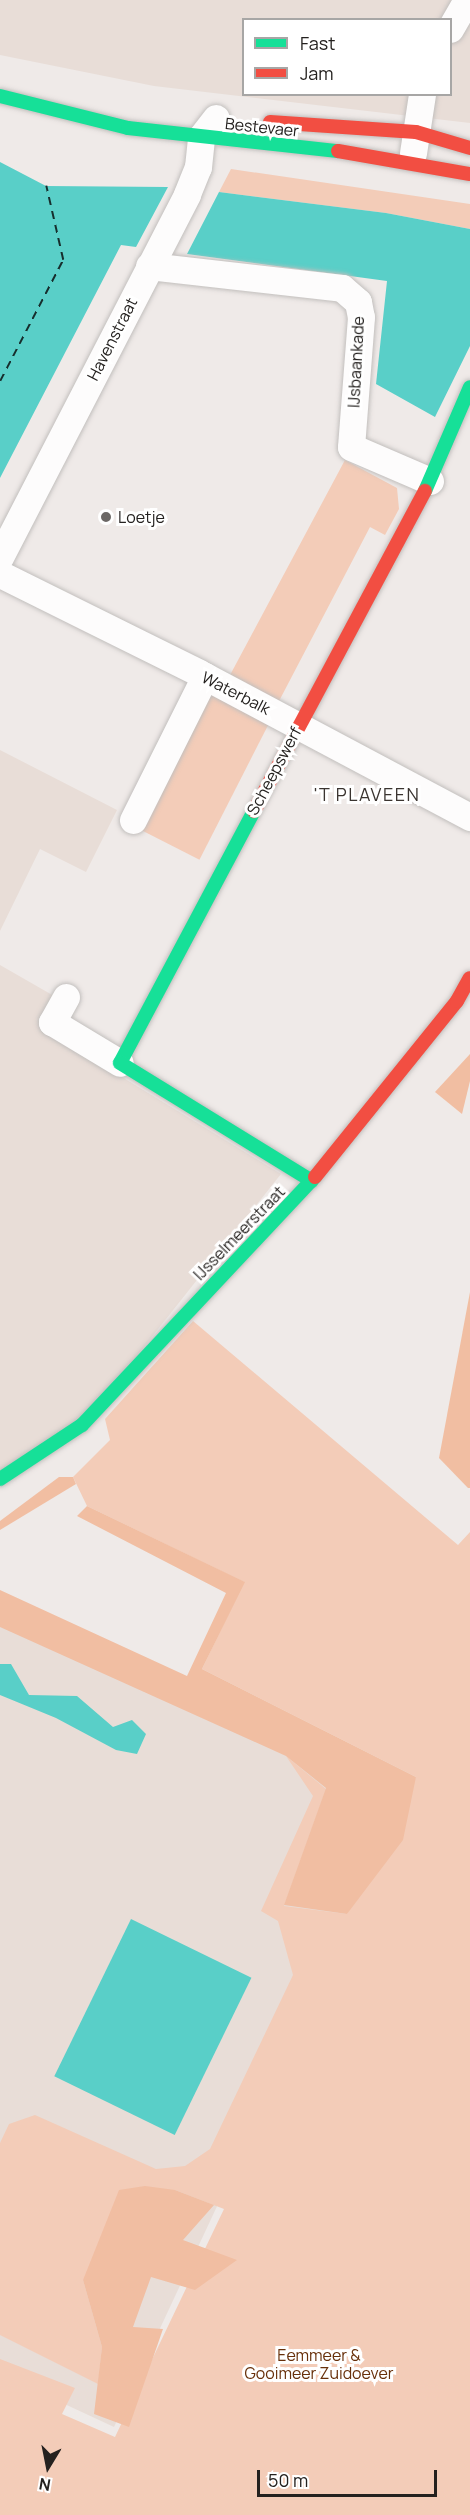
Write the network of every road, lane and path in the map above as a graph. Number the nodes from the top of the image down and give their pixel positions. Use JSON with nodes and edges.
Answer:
{"nodes":[{"id":1,"x":467,"y":0,"type":"edge"},
{"id":2,"x":452,"y":26,"type":"edge"},
{"id":3,"x":0,"y":96,"type":"edge"},
{"id":4,"x":422,"y":96,"type":"edge"},
{"id":5,"x":51,"y":109,"type":"junction"},
{"id":6,"x":131,"y":113,"type":"dead end"},
{"id":7,"x":256,"y":121,"type":"dead end"},
{"id":8,"x":213,"y":123,"type":"junction"},
{"id":9,"x":416,"y":132,"type":"junction"},
{"id":10,"x":470,"y":148,"type":"edge"},
{"id":11,"x":411,"y":165,"type":"junction"},
{"id":12,"x":470,"y":174,"type":"edge"},
{"id":13,"x":149,"y":266,"type":"junction"},
{"id":14,"x":470,"y":387,"type":"edge"},
{"id":15,"x":430,"y":481,"type":"junction"},
{"id":16,"x":0,"y":557,"type":"edge"},
{"id":17,"x":0,"y":574,"type":"edge"},
{"id":18,"x":205,"y":676,"type":"junction"},
{"id":19,"x":299,"y":725,"type":"junction"},
{"id":20,"x":470,"y":817,"type":"edge"},
{"id":21,"x":133,"y":820,"type":"dead end"},
{"id":22,"x":470,"y":978,"type":"edge"},
{"id":23,"x":66,"y":997,"type":"dead end"},
{"id":24,"x":120,"y":1063,"type":"junction"},
{"id":25,"x":312,"y":1181,"type":"junction"},
{"id":26,"x":0,"y":1479,"type":"edge"}],
"edges":[{"from":1,"to":2,"type":"street"},
{"from":3,"to":5,"type":"street","name":"Bestevaer"},
{"from":4,"to":9,"type":"street"},
{"from":5,"to":6,"type":"street","name":"Bestevaer"},
{"from":5,"to":8,"type":"street","name":"Bestevaer"},
{"from":7,"to":9,"type":"street","name":"Bestevaer"},
{"from":8,"to":11,"type":"street","name":"Bestevaer"},
{"from":8,"to":13,"type":"street","name":"Havenstraat"},
{"from":9,"to":10,"type":"street","name":"Bestevaer"},
{"from":9,"to":11,"type":"street"},
{"from":11,"to":12,"type":"street","name":"Bestevaer"},
{"from":13,"to":15,"type":"street","name":"IJsbaankade"},
{"from":13,"to":16,"type":"street","name":"Havenstraat"},
{"from":14,"to":15,"type":"street"},
{"from":15,"to":19,"type":"street","name":"Scheepswerf"},
{"from":17,"to":18,"type":"street","name":"Waterbalk"},
{"from":18,"to":19,"type":"street","name":"Waterbalk"},
{"from":18,"to":21,"type":"street"},
{"from":19,"to":20,"type":"street","name":"Waterbalk"},
{"from":19,"to":24,"type":"street","name":"Scheepswerf"},
{"from":22,"to":25,"type":"street","name":"IJsselmeerstraat"},
{"from":23,"to":24,"type":"street"},
{"from":24,"to":25,"type":"street"},
{"from":25,"to":26,"type":"street","name":"IJsselmeerstraat"}]}
